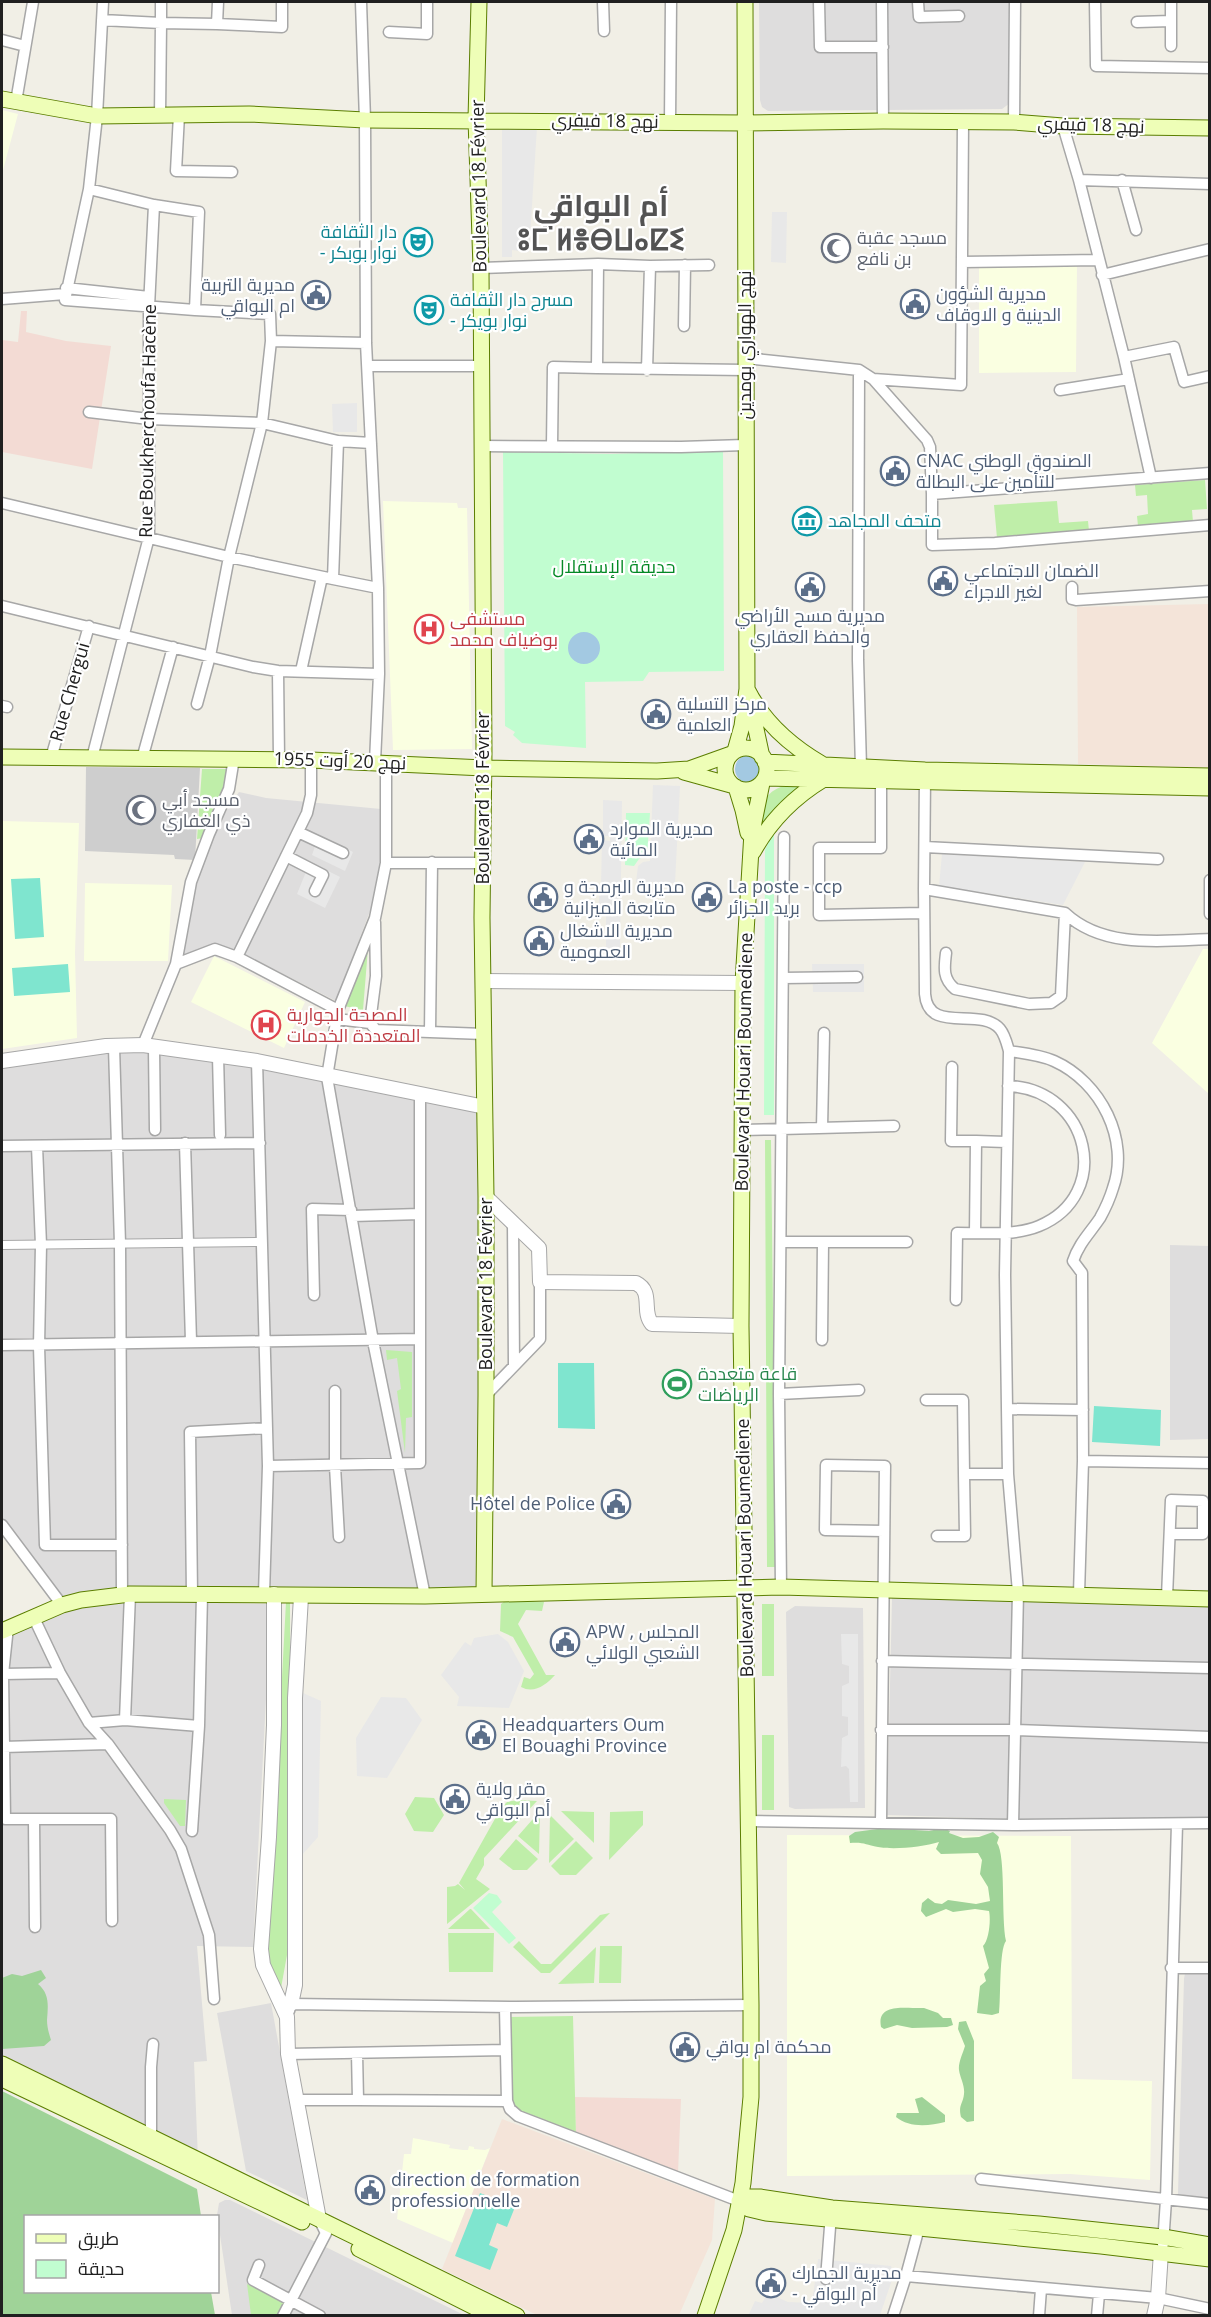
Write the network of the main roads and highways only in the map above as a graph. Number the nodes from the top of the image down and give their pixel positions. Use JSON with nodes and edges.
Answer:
{"nodes":[{"id":1,"x":479,"y":2,"type":"edge"},
{"id":2,"x":745,"y":2,"type":"edge"},
{"id":3,"x":9,"y":101,"type":"edge"},
{"id":4,"x":476,"y":119,"type":"junction"},
{"id":5,"x":744,"y":123,"type":"junction"},
{"id":6,"x":1209,"y":128,"type":"edge"},
{"id":7,"x":747,"y":689,"type":"junction"},
{"id":8,"x":733,"y":752,"type":"junction"},
{"id":9,"x":2,"y":757,"type":"edge"},
{"id":10,"x":764,"y":759,"type":"junction"},
{"id":11,"x":484,"y":768,"type":"junction"},
{"id":12,"x":678,"y":771,"type":"junction"},
{"id":13,"x":824,"y":772,"type":"junction"},
{"id":14,"x":925,"y":776,"type":"junction"},
{"id":15,"x":1209,"y":776,"type":"edge"},
{"id":16,"x":763,"y":780,"type":"junction"},
{"id":17,"x":733,"y":786,"type":"junction"},
{"id":18,"x":1209,"y":788,"type":"edge"},
{"id":19,"x":750,"y":857,"type":"junction"},
{"id":20,"x":746,"y":1589,"type":"junction"},
{"id":21,"x":484,"y":1594,"type":"junction"},
{"id":22,"x":1209,"y":1599,"type":"edge"},
{"id":23,"x":4,"y":1625,"type":"edge"},
{"id":24,"x":2,"y":2064,"type":"edge"},
{"id":25,"x":2,"y":2079,"type":"edge"},
{"id":26,"x":743,"y":2168,"type":"junction"},
{"id":27,"x":735,"y":2199,"type":"junction"},
{"id":28,"x":767,"y":2206,"type":"junction"},
{"id":29,"x":734,"y":2230,"type":"junction"},
{"id":30,"x":1162,"y":2245,"type":"junction"},
{"id":31,"x":1209,"y":2245,"type":"edge"},
{"id":32,"x":1209,"y":2259,"type":"edge"},
{"id":33,"x":491,"y":2312,"type":"edge"},
{"id":34,"x":518,"y":2316,"type":"edge"},
{"id":35,"x":695,"y":2316,"type":"edge"},
{"id":36,"x":705,"y":2316,"type":"edge"}],
"edges":[{"from":1,"to":4,"type":"main road","name":"Boulevard 18 Février"},
{"from":2,"to":5,"type":"main road","name":"نهج الهواري بومدين"},
{"from":3,"to":4,"type":"main road","name":"نهج 18 فيفري"},
{"from":4,"to":5,"type":"main road","name":"نهج 18 فيفري"},
{"from":4,"to":11,"type":"main road","name":"Boulevard 18 Février"},
{"from":5,"to":6,"type":"main road","name":"نهج 18 فيفري"},
{"from":5,"to":7,"type":"main road","name":"نهج الهواري بومدين"},
{"from":7,"to":8,"type":"main road","name":"نهج الهواري بومدين"},
{"from":7,"to":10,"type":"main road","name":"نهج الهواري بومدين"},
{"from":7,"to":13,"type":"main road"},
{"from":8,"to":10,"type":"main road"},
{"from":8,"to":12,"type":"main road","name":"نهج 20 أوت 1955"},
{"from":8,"to":17,"type":"main road"},
{"from":9,"to":11,"type":"main road","name":"نهج 20 أوت 1955"},
{"from":10,"to":13,"type":"main road"},
{"from":10,"to":16,"type":"main road"},
{"from":11,"to":12,"type":"main road","name":"نهج 20 أوت 1955"},
{"from":11,"to":21,"type":"main road","name":"Boulevard 18 Février"},
{"from":12,"to":17,"type":"main road","name":"نهج 20 أوت 1955"},
{"from":13,"to":14,"type":"main road"},
{"from":13,"to":14,"type":"main road"},
{"from":13,"to":16,"type":"main road"},
{"from":13,"to":19,"type":"main road"},
{"from":14,"to":15,"type":"main road"},
{"from":14,"to":18,"type":"main road"},
{"from":16,"to":17,"type":"main road"},
{"from":16,"to":19,"type":"main road","name":"Boulevard Houari Boumediene"},
{"from":17,"to":19,"type":"main road","name":"Boulevard Houari Boumediene"},
{"from":19,"to":20,"type":"main road","name":"Boulevard Houari Boumediene"},
{"from":20,"to":21,"type":"main road"},
{"from":20,"to":22,"type":"main road"},
{"from":20,"to":26,"type":"main road","name":"Boulevard Houari Boumediene"},
{"from":21,"to":23,"type":"main road"},
{"from":24,"to":33,"type":"main road"},
{"from":25,"to":33,"type":"main road"},
{"from":26,"to":27,"type":"main road","name":"Boulevard Houari Boumediene"},
{"from":26,"to":28,"type":"main road"},
{"from":27,"to":28,"type":"main road"},
{"from":27,"to":29,"type":"main road","name":"Boulevard Houari Boumediene"},
{"from":27,"to":35,"type":"main road","name":"Boulevard Houari Boumediene"},
{"from":28,"to":29,"type":"main road"},
{"from":28,"to":30,"type":"main road"},
{"from":29,"to":36,"type":"main road","name":"Boulevard Houari Boumediene"},
{"from":30,"to":31,"type":"main road"},
{"from":30,"to":32,"type":"main road"},
{"from":33,"to":34,"type":"main road"}]}
